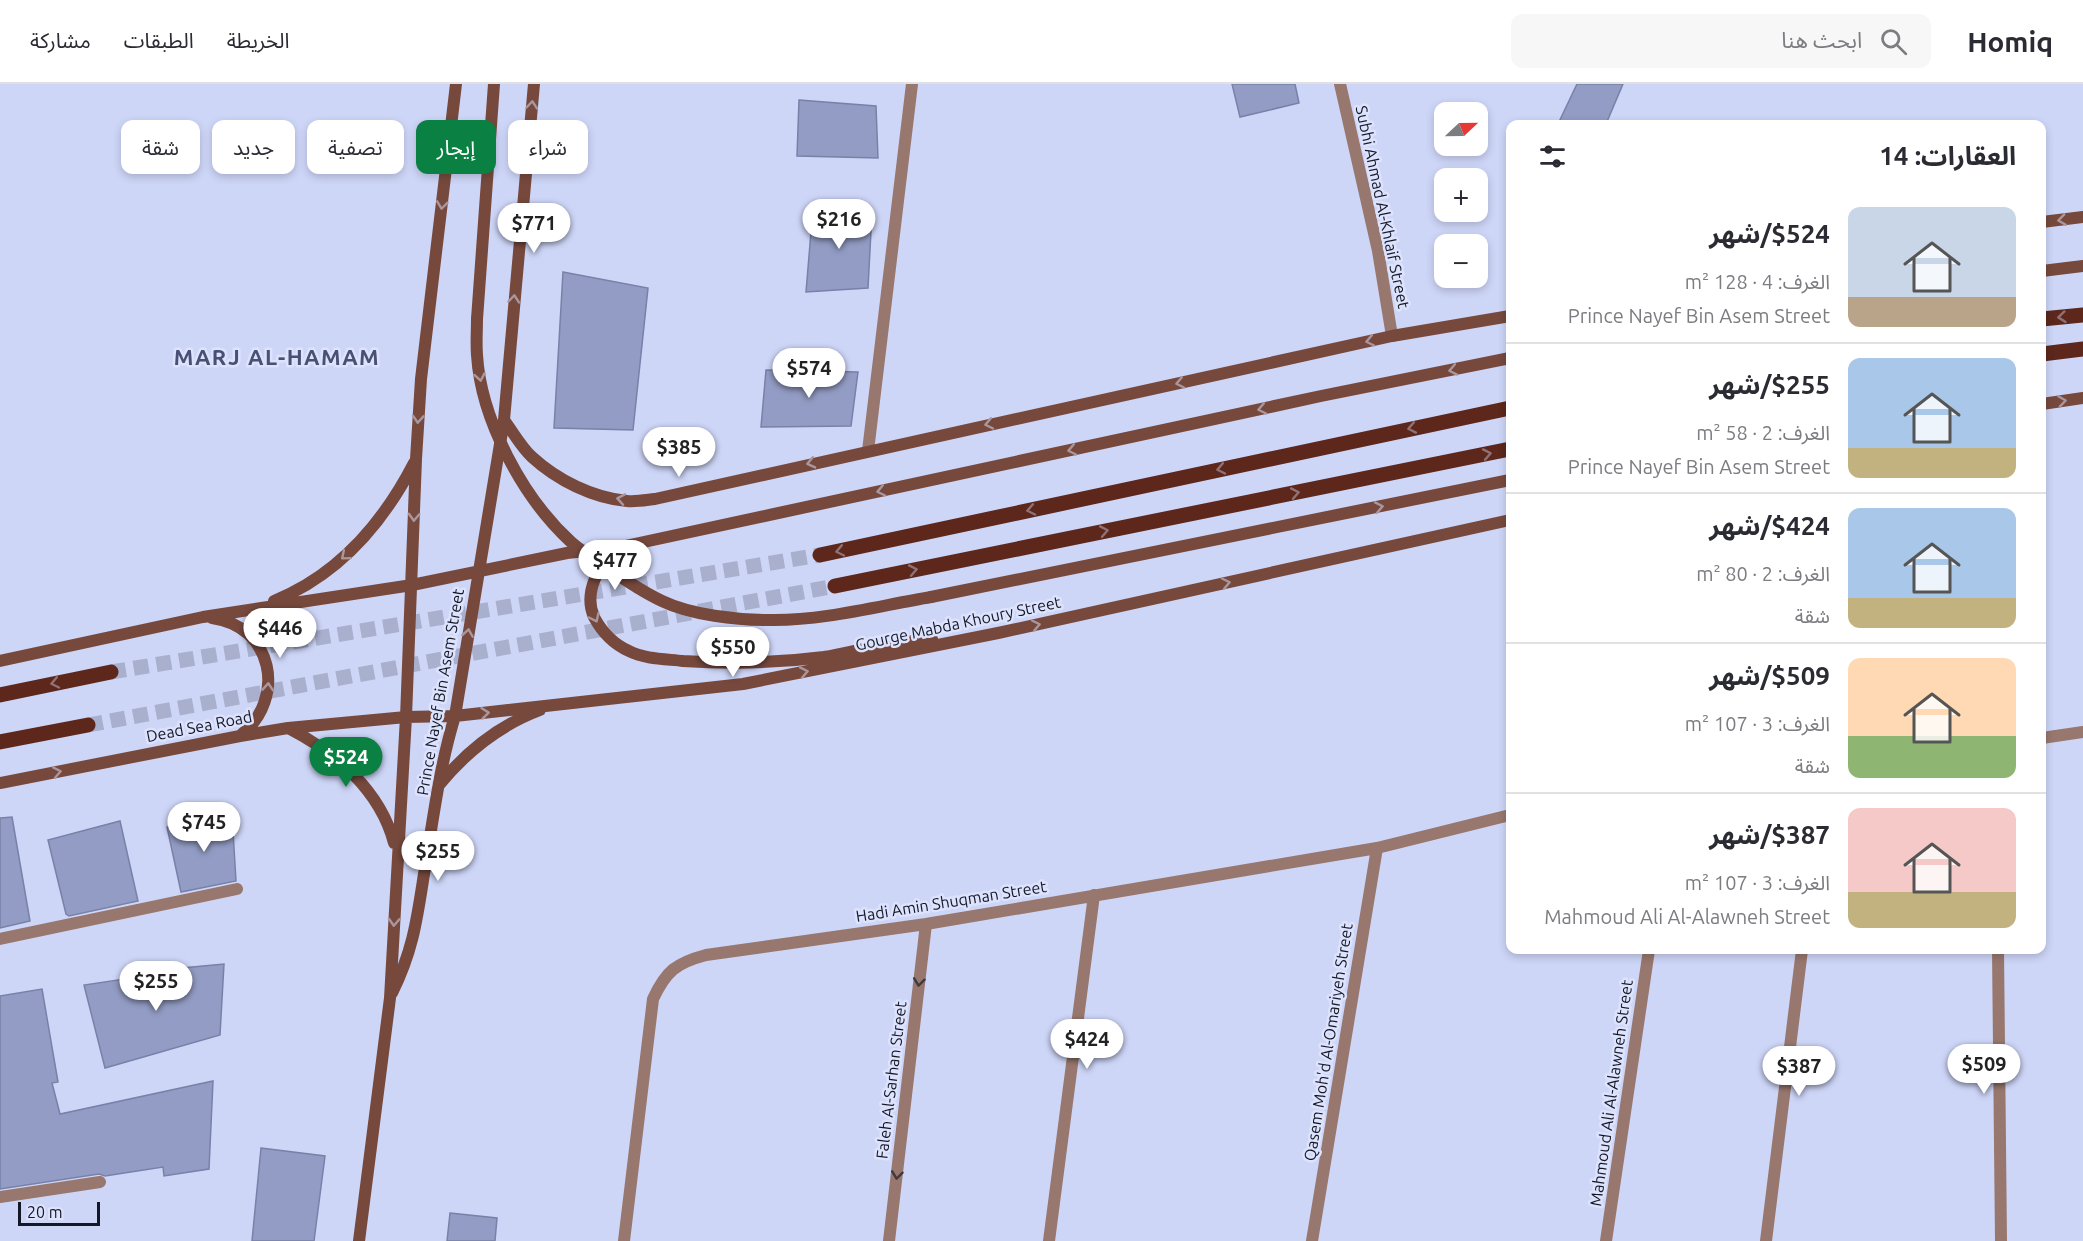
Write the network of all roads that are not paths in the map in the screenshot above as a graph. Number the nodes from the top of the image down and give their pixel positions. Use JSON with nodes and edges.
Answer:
{"nodes":[{"id":1,"x":456,"y":84,"type":"edge"},
{"id":2,"x":494,"y":84,"type":"edge"},
{"id":3,"x":534,"y":84,"type":"edge"},
{"id":4,"x":912,"y":84,"type":"edge"},
{"id":5,"x":1340,"y":84,"type":"edge"},
{"id":6,"x":2083,"y":217,"type":"edge"},
{"id":7,"x":2046,"y":222,"type":"edge"},
{"id":8,"x":2083,"y":266,"type":"edge"},
{"id":9,"x":2046,"y":271,"type":"edge"},
{"id":10,"x":2083,"y":315,"type":"edge"},
{"id":11,"x":1506,"y":317,"type":"edge"},
{"id":12,"x":2046,"y":319,"type":"edge"},
{"id":13,"x":1392,"y":336,"type":"junction"},
{"id":14,"x":2083,"y":349,"type":"edge"},
{"id":15,"x":2046,"y":354,"type":"edge"},
{"id":16,"x":1506,"y":359,"type":"edge"},
{"id":17,"x":2083,"y":398,"type":"edge"},
{"id":18,"x":2046,"y":403,"type":"edge"},
{"id":19,"x":1506,"y":409,"type":"edge"},
{"id":20,"x":504,"y":420,"type":"junction"},
{"id":21,"x":868,"y":450,"type":"junction"},
{"id":22,"x":1506,"y":450,"type":"edge"},
{"id":23,"x":416,"y":459,"type":"junction"},
{"id":24,"x":1506,"y":481,"type":"edge"},
{"id":25,"x":1506,"y":521,"type":"edge"},
{"id":26,"x":616,"y":548,"type":"junction"},
{"id":27,"x":820,"y":555,"type":"tunnel mouth"},
{"id":28,"x":479,"y":571,"type":"junction"},
{"id":29,"x":412,"y":585,"type":"junction"},
{"id":30,"x":835,"y":586,"type":"tunnel mouth"},
{"id":31,"x":252,"y":609,"type":"junction"},
{"id":32,"x":203,"y":618,"type":"junction"},
{"id":33,"x":998,"y":633,"type":"junction"},
{"id":34,"x":0,"y":661,"type":"edge"},
{"id":35,"x":111,"y":672,"type":"tunnel mouth"},
{"id":36,"x":0,"y":695,"type":"edge"},
{"id":37,"x":554,"y":705,"type":"junction"},
{"id":38,"x":455,"y":716,"type":"junction"},
{"id":39,"x":406,"y":717,"type":"junction"},
{"id":40,"x":88,"y":725,"type":"tunnel mouth"},
{"id":41,"x":288,"y":728,"type":"junction"},
{"id":42,"x":2083,"y":732,"type":"edge"},
{"id":43,"x":240,"y":736,"type":"junction"},
{"id":44,"x":2046,"y":737,"type":"edge"},
{"id":45,"x":0,"y":742,"type":"edge"},
{"id":46,"x":0,"y":783,"type":"edge"},
{"id":47,"x":439,"y":786,"type":"junction"},
{"id":48,"x":1506,"y":816,"type":"edge"},
{"id":49,"x":1377,"y":848,"type":"junction"},
{"id":50,"x":397,"y":855,"type":"junction"},
{"id":51,"x":237,"y":889,"type":"dead end"},
{"id":52,"x":1094,"y":895,"type":"junction"},
{"id":53,"x":926,"y":924,"type":"junction"},
{"id":54,"x":0,"y":939,"type":"edge"},
{"id":55,"x":1648,"y":954,"type":"edge"},
{"id":56,"x":1802,"y":954,"type":"edge"},
{"id":57,"x":1998,"y":954,"type":"edge"},
{"id":58,"x":390,"y":998,"type":"junction"},
{"id":59,"x":100,"y":1182,"type":"dead end"},
{"id":60,"x":0,"y":1197,"type":"edge"},
{"id":61,"x":359,"y":1241,"type":"edge"},
{"id":62,"x":624,"y":1241,"type":"edge"},
{"id":63,"x":889,"y":1241,"type":"edge"},
{"id":64,"x":1049,"y":1241,"type":"edge"},
{"id":65,"x":1312,"y":1241,"type":"edge"},
{"id":66,"x":1606,"y":1241,"type":"edge"},
{"id":67,"x":1766,"y":1241,"type":"edge"},
{"id":68,"x":2001,"y":1241,"type":"edge"}],
"edges":[{"from":1,"to":23,"type":"street","name":"Prince Nayef Bin Asem Street","one_way":true},
{"from":2,"to":24,"type":"street","one_way":true,"bridge":true},
{"from":20,"to":3,"type":"street","name":"Prince Nayef Bin Asem Street","one_way":true},
{"from":4,"to":21,"type":"street"},
{"from":5,"to":13,"type":"street","name":"Subhi Ahmad Al-Khlaif Street"},
{"from":6,"to":7,"type":"street","one_way":true},
{"from":8,"to":9,"type":"street"},
{"from":10,"to":12,"type":"main road","one_way":true},
{"from":11,"to":13,"type":"street"},
{"from":13,"to":21,"type":"street","one_way":true},
{"from":14,"to":15,"type":"main road"},
{"from":16,"to":26,"type":"street","one_way":true},
{"from":18,"to":17,"type":"street","one_way":true},
{"from":19,"to":27,"type":"main road","one_way":true},
{"from":21,"to":20,"type":"street","one_way":true},
{"from":20,"to":28,"type":"street","name":"Prince Nayef Bin Asem Street"},
{"from":30,"to":22,"type":"main road","one_way":true},
{"from":23,"to":29,"type":"street","name":"Prince Nayef Bin Asem Street","one_way":true},
{"from":23,"to":31,"type":"street","one_way":true},
{"from":33,"to":25,"type":"street","name":"Gourge Mabda Khoury Street","one_way":true},
{"from":26,"to":28,"type":"street"},
{"from":26,"to":33,"type":"street","one_way":true},
{"from":28,"to":29,"type":"street"},
{"from":38,"to":28,"type":"street","name":"Prince Nayef Bin Asem Street","one_way":true},
{"from":29,"to":31,"type":"street"},
{"from":29,"to":39,"type":"street","name":"Prince Nayef Bin Asem Street"},
{"from":31,"to":32,"type":"street"},
{"from":32,"to":34,"type":"street"},
{"from":43,"to":32,"type":"street","one_way":true},
{"from":37,"to":33,"type":"street","name":"Gourge Mabda Khoury Street","one_way":true},
{"from":35,"to":36,"type":"main road","one_way":true},
{"from":38,"to":37,"type":"street","name":"Gourge Mabda Khoury Street","one_way":true},
{"from":37,"to":47,"type":"street"},
{"from":38,"to":39,"type":"street","name":"Gourge Mabda Khoury Street"},
{"from":38,"to":47,"type":"street","name":"Prince Nayef Bin Asem Street"},
{"from":39,"to":41,"type":"street","name":"Dead Sea Road"},
{"from":39,"to":50,"type":"street","name":"Prince Nayef Bin Asem Street"},
{"from":40,"to":45,"type":"main road"},
{"from":41,"to":43,"type":"street","name":"Dead Sea Road"},
{"from":41,"to":50,"type":"street"},
{"from":42,"to":44,"type":"street"},
{"from":46,"to":43,"type":"street","name":"Dead Sea Road","one_way":true},
{"from":47,"to":58,"type":"street","name":"Prince Nayef Bin Asem Street"},
{"from":48,"to":49,"type":"street","name":"Hadi Amin Shuqman Street"},
{"from":49,"to":52,"type":"street","name":"Hadi Amin Shuqman Street"},
{"from":49,"to":65,"type":"street","name":"Qasem Moh'd Al-Omariyeh Street"},
{"from":50,"to":58,"type":"street","name":"Prince Nayef Bin Asem Street","one_way":true},
{"from":51,"to":54,"type":"street"},
{"from":52,"to":53,"type":"street","name":"Hadi Amin Shuqman Street"},
{"from":52,"to":64,"type":"street"},
{"from":53,"to":62,"type":"street","name":"Hadi Amin Shuqman Street"},
{"from":53,"to":63,"type":"street","name":"Faleh Al-Sarhan Street","one_way":true},
{"from":55,"to":66,"type":"street","name":"Mahmoud Ali Al-Alawneh Street"},
{"from":56,"to":67,"type":"street"},
{"from":57,"to":68,"type":"street"},
{"from":58,"to":61,"type":"street"},
{"from":59,"to":60,"type":"street"}]}
